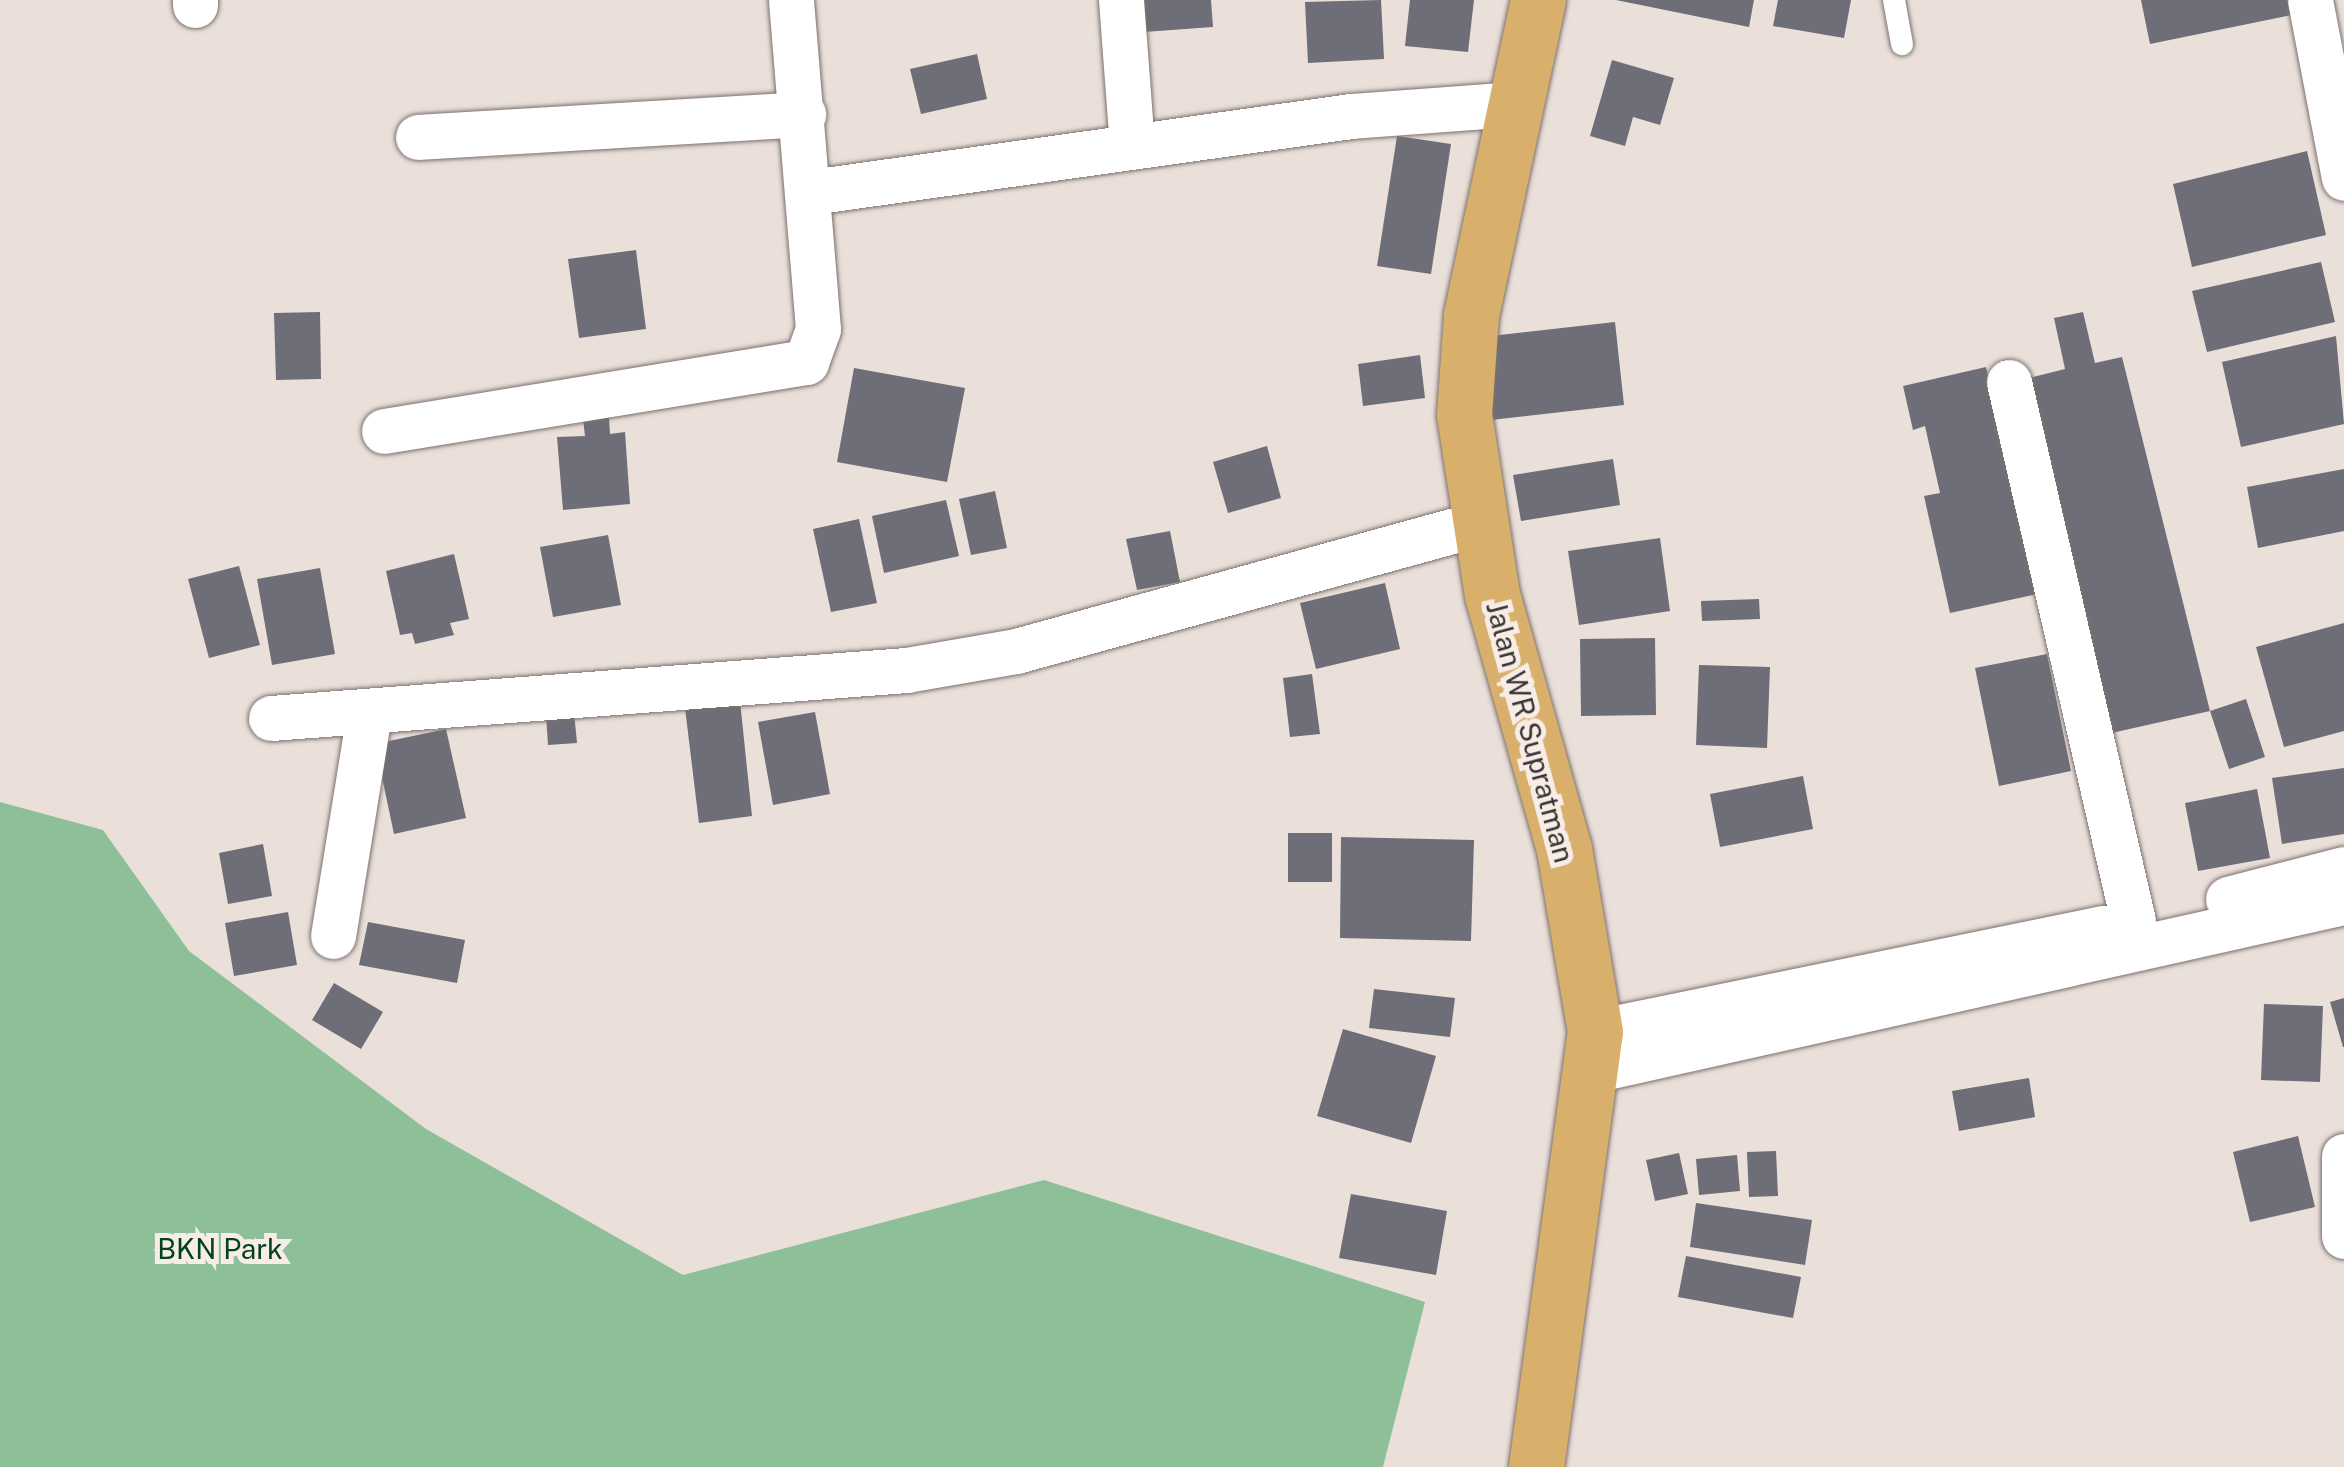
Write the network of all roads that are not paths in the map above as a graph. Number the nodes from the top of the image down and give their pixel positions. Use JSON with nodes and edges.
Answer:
{"nodes":[{"id":1,"x":791,"y":0,"type":"edge"},
{"id":2,"x":1121,"y":0,"type":"edge"},
{"id":3,"x":1538,"y":0,"type":"edge"},
{"id":4,"x":1894,"y":0,"type":"edge"},
{"id":5,"x":2310,"y":0,"type":"edge"},
{"id":6,"x":1902,"y":44,"type":"dead end"},
{"id":7,"x":1514,"y":104,"type":"junction"},
{"id":8,"x":803,"y":114,"type":"junction"},
{"id":9,"x":418,"y":137,"type":"dead end"},
{"id":10,"x":1132,"y":148,"type":"junction"},
{"id":11,"x":2344,"y":178,"type":"edge"},
{"id":12,"x":811,"y":192,"type":"junction"},
{"id":13,"x":2010,"y":382,"type":"dead end"},
{"id":14,"x":384,"y":431,"type":"dead end"},
{"id":15,"x":1478,"y":524,"type":"junction"},
{"id":16,"x":369,"y":714,"type":"junction"},
{"id":17,"x":271,"y":718,"type":"dead end"},
{"id":18,"x":2344,"y":869,"type":"edge"},
{"id":19,"x":2344,"y":902,"type":"edge"},
{"id":20,"x":2133,"y":921,"type":"junction"},
{"id":21,"x":333,"y":936,"type":"dead end"},
{"id":22,"x":1594,"y":1051,"type":"junction"},
{"id":23,"x":2344,"y":1156,"type":"edge"},
{"id":24,"x":2344,"y":1236,"type":"edge"},
{"id":25,"x":1536,"y":1467,"type":"edge"}],
"edges":[{"from":1,"to":8,"type":"street"},
{"from":2,"to":10,"type":"street"},
{"from":3,"to":7,"type":"highway","name":"Jalan WR Supratman"},
{"from":4,"to":6,"type":"lane"},
{"from":5,"to":11,"type":"street"},
{"from":7,"to":10,"type":"street"},
{"from":7,"to":15,"type":"highway","name":"Jalan WR Supratman"},
{"from":8,"to":9,"type":"street"},
{"from":8,"to":12,"type":"street"},
{"from":10,"to":12,"type":"street"},
{"from":12,"to":14,"type":"street"},
{"from":13,"to":20,"type":"street"},
{"from":15,"to":16,"type":"street"},
{"from":15,"to":22,"type":"highway","name":"Jalan WR Supratman"},
{"from":16,"to":17,"type":"street"},
{"from":16,"to":21,"type":"street"},
{"from":18,"to":20,"type":"street"},
{"from":19,"to":22,"type":"street"},
{"from":20,"to":22,"type":"street"},
{"from":22,"to":25,"type":"highway","name":"Jalan WR Supratman"},
{"from":23,"to":24,"type":"street"}]}
